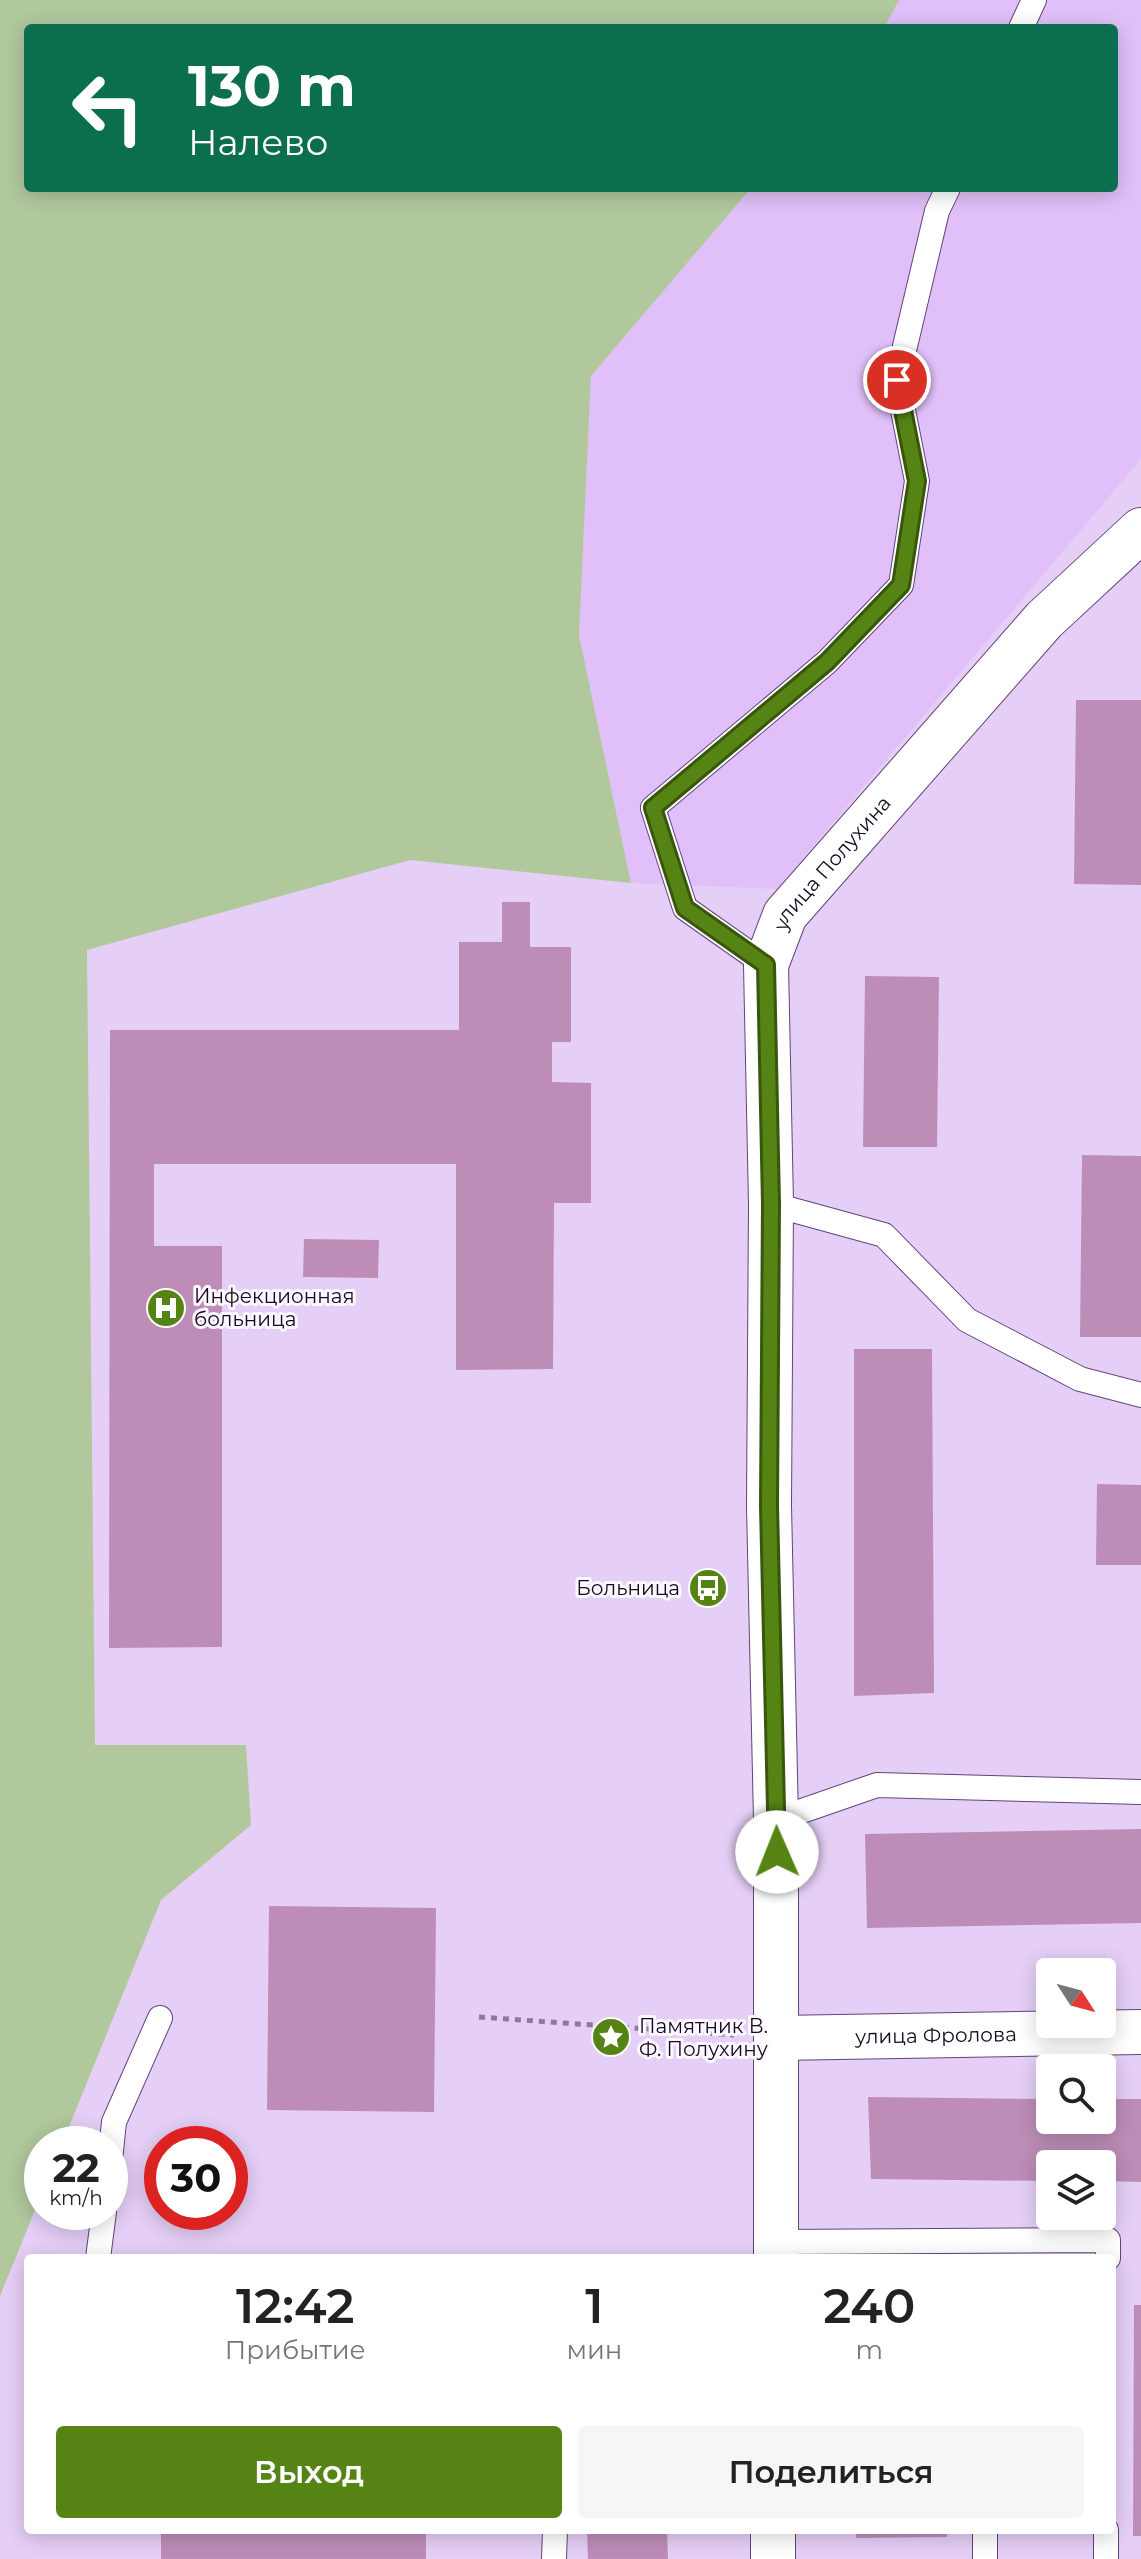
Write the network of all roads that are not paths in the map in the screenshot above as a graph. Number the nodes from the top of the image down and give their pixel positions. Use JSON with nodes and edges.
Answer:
{"nodes":[{"id":1,"x":1034,"y":0,"type":"edge"},
{"id":2,"x":1023,"y":24,"type":"edge"},
{"id":3,"x":946,"y":192,"type":"edge"},
{"id":4,"x":1141,"y":530,"type":"edge"},
{"id":5,"x":766,"y":965,"type":"junction"},
{"id":6,"x":771,"y":1204,"type":"junction"},
{"id":7,"x":1141,"y":1395,"type":"edge"},
{"id":8,"x":1141,"y":1792,"type":"edge"},
{"id":9,"x":776,"y":1820,"type":"junction"},
{"id":10,"x":160,"y":2018,"type":"dead end"},
{"id":11,"x":1141,"y":2032,"type":"edge"},
{"id":12,"x":778,"y":2038,"type":"junction"},
{"id":13,"x":114,"y":2126,"type":"edge"},
{"id":14,"x":102,"y":2230,"type":"edge"},
{"id":15,"x":985,"y":2248,"type":"edge"},
{"id":16,"x":776,"y":2250,"type":"edge"},
{"id":17,"x":99,"y":2254,"type":"edge"},
{"id":18,"x":1108,"y":2254,"type":"edge"},
{"id":19,"x":555,"y":2534,"type":"edge"},
{"id":20,"x":773,"y":2534,"type":"edge"},
{"id":21,"x":985,"y":2534,"type":"edge"},
{"id":22,"x":1106,"y":2534,"type":"edge"},
{"id":23,"x":554,"y":2559,"type":"edge"},
{"id":24,"x":773,"y":2559,"type":"edge"},
{"id":25,"x":985,"y":2559,"type":"edge"},
{"id":26,"x":1106,"y":2559,"type":"edge"}],
"edges":[{"from":1,"to":2,"type":"lane"},
{"from":3,"to":5,"type":"lane"},
{"from":4,"to":5,"type":"street","name":"улица Полухина"},
{"from":5,"to":6,"type":"street","name":"улица Полухина"},
{"from":6,"to":7,"type":"lane"},
{"from":6,"to":9,"type":"street","name":"улица Полухина"},
{"from":8,"to":9,"type":"lane"},
{"from":9,"to":12,"type":"street","name":"улица Полухина"},
{"from":10,"to":13,"type":"lane"},
{"from":11,"to":12,"type":"street","name":"улица Фролова"},
{"from":12,"to":16,"type":"street","name":"улица Полухина"},
{"from":14,"to":17,"type":"lane"},
{"from":15,"to":16,"type":"lane"},
{"from":15,"to":18,"type":"lane"},
{"from":19,"to":23,"type":"lane"},
{"from":20,"to":24,"type":"street"},
{"from":21,"to":25,"type":"lane"},
{"from":22,"to":26,"type":"lane"}]}
